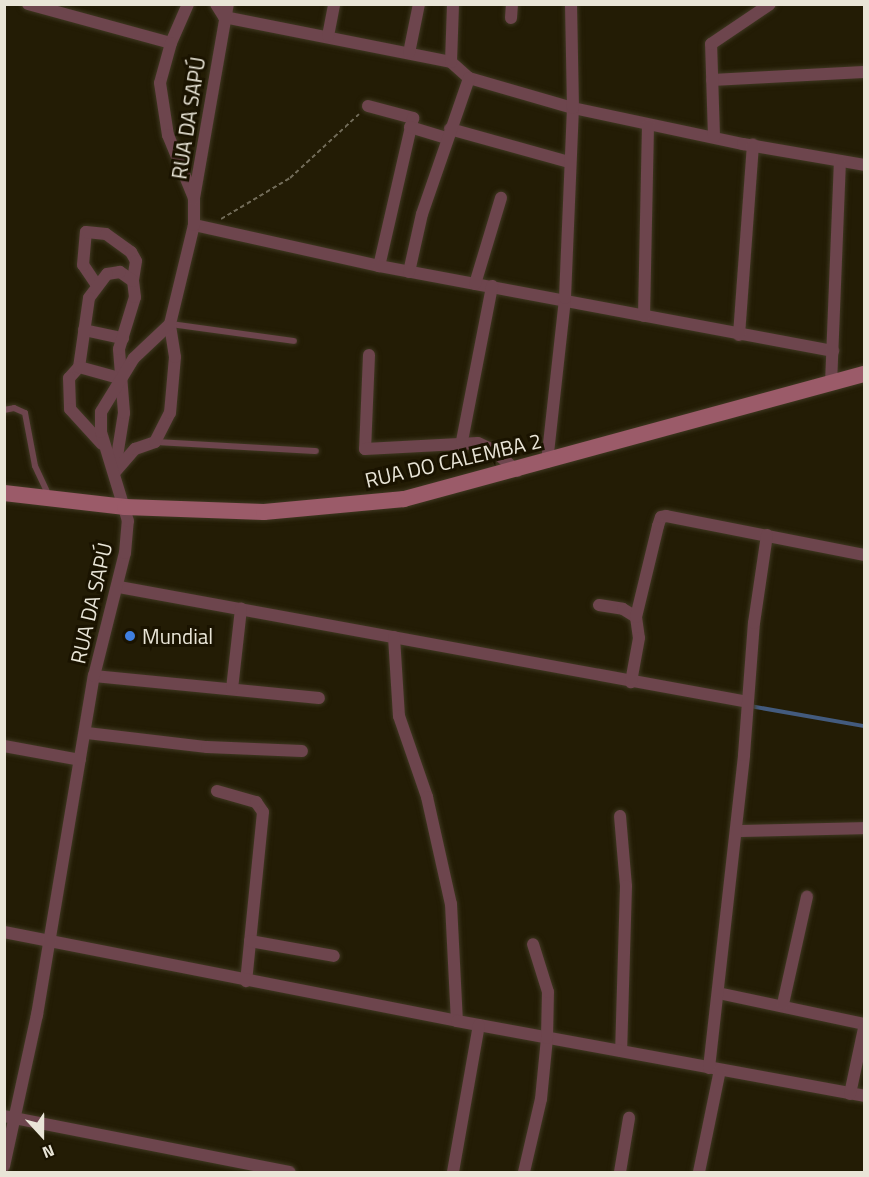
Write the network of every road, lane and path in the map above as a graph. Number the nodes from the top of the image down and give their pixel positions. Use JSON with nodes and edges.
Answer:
{"nodes":[{"id":1,"x":28,"y":4,"type":"edge"},
{"id":2,"x":188,"y":4,"type":"edge"},
{"id":3,"x":216,"y":4,"type":"edge"},
{"id":4,"x":228,"y":4,"type":"edge"},
{"id":5,"x":334,"y":4,"type":"edge"},
{"id":6,"x":419,"y":4,"type":"edge"},
{"id":7,"x":453,"y":4,"type":"edge"},
{"id":8,"x":512,"y":4,"type":"edge"},
{"id":9,"x":571,"y":4,"type":"edge"},
{"id":10,"x":770,"y":4,"type":"edge"},
{"id":11,"x":224,"y":17,"type":"junction"},
{"id":12,"x":511,"y":18,"type":"dead end"},
{"id":13,"x":328,"y":36,"type":"junction"},
{"id":14,"x":171,"y":43,"type":"junction"},
{"id":15,"x":409,"y":53,"type":"junction"},
{"id":16,"x":451,"y":62,"type":"junction"},
{"id":17,"x":864,"y":72,"type":"edge"},
{"id":18,"x":469,"y":78,"type":"junction"},
{"id":19,"x":712,"y":80,"type":"junction"},
{"id":20,"x":368,"y":106,"type":"joint"},
{"id":21,"x":573,"y":108,"type":"junction"},
{"id":22,"x":648,"y":125,"type":"junction"},
{"id":23,"x":410,"y":127,"type":"junction"},
{"id":24,"x":448,"y":134,"type":"junction"},
{"id":25,"x":714,"y":137,"type":"junction"},
{"id":26,"x":753,"y":145,"type":"junction"},
{"id":27,"x":840,"y":161,"type":"junction"},
{"id":28,"x":569,"y":162,"type":"junction"},
{"id":29,"x":864,"y":165,"type":"edge"},
{"id":30,"x":194,"y":198,"type":"junction"},
{"id":31,"x":501,"y":198,"type":"dead end"},
{"id":32,"x":194,"y":225,"type":"junction"},
{"id":33,"x":379,"y":266,"type":"junction"},
{"id":34,"x":409,"y":272,"type":"junction"},
{"id":35,"x":133,"y":280,"type":"junction"},
{"id":36,"x":96,"y":284,"type":"junction"},
{"id":37,"x":475,"y":284,"type":"junction"},
{"id":38,"x":492,"y":286,"type":"junction"},
{"id":39,"x":565,"y":298,"type":"junction"},
{"id":40,"x":644,"y":316,"type":"junction"},
{"id":41,"x":170,"y":324,"type":"junction"},
{"id":42,"x":84,"y":330,"type":"junction"},
{"id":43,"x":739,"y":335,"type":"junction"},
{"id":44,"x":123,"y":338,"type":"junction"},
{"id":45,"x":294,"y":341,"type":"dead end"},
{"id":46,"x":832,"y":351,"type":"junction"},
{"id":47,"x":369,"y":355,"type":"dead end"},
{"id":48,"x":79,"y":367,"type":"junction"},
{"id":49,"x":864,"y":375,"type":"edge"},
{"id":50,"x":119,"y":378,"type":"junction"},
{"id":51,"x":831,"y":384,"type":"junction"},
{"id":52,"x":4,"y":410,"type":"edge"},
{"id":53,"x":462,"y":441,"type":"junction"},
{"id":54,"x":155,"y":442,"type":"junction"},
{"id":55,"x":107,"y":448,"type":"junction"},
{"id":56,"x":120,"y":448,"type":"junction"},
{"id":57,"x":135,"y":449,"type":"junction"},
{"id":58,"x":316,"y":451,"type":"dead end"},
{"id":59,"x":547,"y":462,"type":"junction"},
{"id":60,"x":517,"y":471,"type":"junction"},
{"id":61,"x":114,"y":473,"type":"junction"},
{"id":62,"x":4,"y":493,"type":"edge"},
{"id":63,"x":50,"y":497,"type":"junction"},
{"id":64,"x":125,"y":507,"type":"junction"},
{"id":65,"x":767,"y":535,"type":"junction"},
{"id":66,"x":864,"y":555,"type":"edge"},
{"id":67,"x":119,"y":587,"type":"junction"},
{"id":68,"x":599,"y":605,"type":"dead end"},
{"id":69,"x":241,"y":609,"type":"junction"},
{"id":70,"x":636,"y":617,"type":"junction"},
{"id":71,"x":394,"y":638,"type":"junction"},
{"id":72,"x":94,"y":676,"type":"junction"},
{"id":73,"x":631,"y":682,"type":"junction"},
{"id":74,"x":232,"y":689,"type":"junction"},
{"id":75,"x":319,"y":698,"type":"dead end"},
{"id":76,"x":748,"y":702,"type":"junction"},
{"id":77,"x":87,"y":733,"type":"junction"},
{"id":78,"x":4,"y":746,"type":"edge"},
{"id":79,"x":302,"y":751,"type":"dead end"},
{"id":80,"x":80,"y":760,"type":"junction"},
{"id":81,"x":217,"y":791,"type":"dead end"},
{"id":82,"x":620,"y":816,"type":"dead end"},
{"id":83,"x":864,"y":828,"type":"edge"},
{"id":84,"x":736,"y":831,"type":"junction"},
{"id":85,"x":807,"y":897,"type":"dead end"},
{"id":86,"x":4,"y":932,"type":"edge"},
{"id":87,"x":50,"y":941,"type":"junction"},
{"id":88,"x":250,"y":941,"type":"junction"},
{"id":89,"x":533,"y":944,"type":"dead end"},
{"id":90,"x":334,"y":956,"type":"dead end"},
{"id":91,"x":246,"y":981,"type":"junction"},
{"id":92,"x":718,"y":993,"type":"junction"},
{"id":93,"x":783,"y":1004,"type":"junction"},
{"id":94,"x":457,"y":1022,"type":"junction"},
{"id":95,"x":479,"y":1025,"type":"junction"},
{"id":96,"x":864,"y":1026,"type":"edge"},
{"id":97,"x":547,"y":1038,"type":"junction"},
{"id":98,"x":621,"y":1051,"type":"junction"},
{"id":99,"x":715,"y":1069,"type":"junction"},
{"id":100,"x":850,"y":1094,"type":"junction"},
{"id":101,"x":864,"y":1096,"type":"edge"},
{"id":102,"x":9,"y":1117,"type":"edge"},
{"id":103,"x":628,"y":1118,"type":"dead end"},
{"id":104,"x":4,"y":1166,"type":"edge"},
{"id":105,"x":290,"y":1173,"type":"edge"},
{"id":106,"x":453,"y":1173,"type":"edge"},
{"id":107,"x":524,"y":1173,"type":"edge"},
{"id":108,"x":620,"y":1173,"type":"edge"},
{"id":109,"x":699,"y":1173,"type":"edge"}],
"edges":[{"from":1,"to":14,"type":"street"},
{"from":2,"to":14,"type":"street"},
{"from":3,"to":11,"type":"street"},
{"from":4,"to":11,"type":"street","name":"RUA DA SAPÚ"},
{"from":5,"to":13,"type":"street"},
{"from":6,"to":15,"type":"street"},
{"from":7,"to":16,"type":"street"},
{"from":8,"to":12,"type":"street"},
{"from":9,"to":21,"type":"street"},
{"from":10,"to":19,"type":"street"},
{"from":11,"to":13,"type":"street"},
{"from":11,"to":30,"type":"street","name":"RUA DA SAPÚ"},
{"from":13,"to":15,"type":"street"},
{"from":14,"to":30,"type":"street"},
{"from":15,"to":16,"type":"street"},
{"from":16,"to":18,"type":"street"},
{"from":17,"to":19,"type":"street"},
{"from":18,"to":21,"type":"street"},
{"from":18,"to":24,"type":"street"},
{"from":19,"to":25,"type":"street"},
{"from":20,"to":23,"type":"street"},
{"from":20,"to":32,"type":"path"},
{"from":21,"to":22,"type":"street"},
{"from":21,"to":28,"type":"street"},
{"from":22,"to":25,"type":"street"},
{"from":22,"to":40,"type":"street"},
{"from":23,"to":24,"type":"street"},
{"from":23,"to":33,"type":"street"},
{"from":24,"to":28,"type":"street"},
{"from":24,"to":34,"type":"street"},
{"from":25,"to":26,"type":"street"},
{"from":26,"to":27,"type":"street"},
{"from":26,"to":43,"type":"street"},
{"from":27,"to":29,"type":"street"},
{"from":27,"to":46,"type":"street"},
{"from":28,"to":39,"type":"street"},
{"from":30,"to":32,"type":"street","name":"RUA DA SAPÚ"},
{"from":31,"to":37,"type":"street"},
{"from":32,"to":33,"type":"street"},
{"from":32,"to":41,"type":"street","name":"RUA DA SAPÚ"},
{"from":33,"to":34,"type":"street"},
{"from":34,"to":37,"type":"street"},
{"from":35,"to":36,"type":"street"},
{"from":35,"to":36,"type":"street"},
{"from":35,"to":44,"type":"street"},
{"from":36,"to":42,"type":"street"},
{"from":37,"to":38,"type":"street"},
{"from":38,"to":39,"type":"street"},
{"from":38,"to":53,"type":"street"},
{"from":39,"to":40,"type":"street"},
{"from":39,"to":59,"type":"street"},
{"from":40,"to":43,"type":"street"},
{"from":41,"to":45,"type":"lane"},
{"from":41,"to":50,"type":"street"},
{"from":41,"to":54,"type":"street","name":"RUA DA SAPÚ"},
{"from":42,"to":44,"type":"street"},
{"from":42,"to":48,"type":"street"},
{"from":43,"to":46,"type":"street"},
{"from":44,"to":50,"type":"street"},
{"from":46,"to":51,"type":"street"},
{"from":47,"to":53,"type":"street"},
{"from":48,"to":50,"type":"street"},
{"from":48,"to":55,"type":"street"},
{"from":49,"to":51,"type":"main road","name":"RUA DO CALEMBA 2"},
{"from":50,"to":55,"type":"street","name":"RUA DA SAPÚ"},
{"from":50,"to":56,"type":"street"},
{"from":51,"to":59,"type":"main road","name":"RUA DO CALEMBA 2"},
{"from":52,"to":63,"type":"lane"},
{"from":53,"to":60,"type":"street"},
{"from":54,"to":57,"type":"street"},
{"from":54,"to":58,"type":"lane"},
{"from":55,"to":56,"type":"street"},
{"from":55,"to":61,"type":"street","name":"RUA DA SAPÚ"},
{"from":56,"to":57,"type":"street"},
{"from":56,"to":61,"type":"street"},
{"from":57,"to":61,"type":"street"},
{"from":59,"to":60,"type":"main road","name":"RUA DO CALEMBA 2"},
{"from":60,"to":64,"type":"main road","name":"RUA DO CALEMBA 2"},
{"from":61,"to":64,"type":"street","name":"RUA DA SAPÚ"},
{"from":62,"to":63,"type":"main road","name":"RUA DO CALEMBA 2"},
{"from":63,"to":64,"type":"main road","name":"RUA DO CALEMBA 2"},
{"from":64,"to":67,"type":"street","name":"RUA DA SAPÚ"},
{"from":65,"to":66,"type":"street"},
{"from":65,"to":70,"type":"street"},
{"from":65,"to":76,"type":"street"},
{"from":67,"to":69,"type":"street"},
{"from":67,"to":72,"type":"street","name":"RUA DA SAPÚ"},
{"from":68,"to":70,"type":"street"},
{"from":69,"to":71,"type":"street"},
{"from":69,"to":74,"type":"street"},
{"from":70,"to":73,"type":"street"},
{"from":71,"to":73,"type":"street"},
{"from":71,"to":94,"type":"street"},
{"from":72,"to":74,"type":"street"},
{"from":72,"to":77,"type":"street","name":"RUA DA SAPÚ"},
{"from":73,"to":76,"type":"street"},
{"from":74,"to":75,"type":"street"},
{"from":76,"to":84,"type":"street"},
{"from":77,"to":79,"type":"street"},
{"from":77,"to":80,"type":"street","name":"RUA DA SAPÚ"},
{"from":78,"to":80,"type":"street"},
{"from":80,"to":87,"type":"street","name":"RUA DA SAPÚ"},
{"from":81,"to":88,"type":"street"},
{"from":82,"to":98,"type":"street"},
{"from":83,"to":84,"type":"street"},
{"from":84,"to":92,"type":"street"},
{"from":85,"to":93,"type":"street"},
{"from":86,"to":87,"type":"street"},
{"from":87,"to":91,"type":"street"},
{"from":87,"to":102,"type":"street","name":"RUA DA SAPÚ"},
{"from":88,"to":90,"type":"street"},
{"from":88,"to":91,"type":"street"},
{"from":89,"to":97,"type":"street"},
{"from":91,"to":94,"type":"street"},
{"from":92,"to":93,"type":"street"},
{"from":92,"to":99,"type":"street"},
{"from":93,"to":96,"type":"street"},
{"from":94,"to":95,"type":"street"},
{"from":95,"to":97,"type":"street"},
{"from":95,"to":106,"type":"street"},
{"from":96,"to":100,"type":"street"},
{"from":97,"to":98,"type":"street"},
{"from":97,"to":107,"type":"street"},
{"from":98,"to":99,"type":"street"},
{"from":99,"to":100,"type":"street"},
{"from":99,"to":109,"type":"street"},
{"from":100,"to":101,"type":"street"},
{"from":102,"to":104,"type":"street","name":"RUA DA SAPÚ"},
{"from":102,"to":105,"type":"street"},
{"from":103,"to":108,"type":"street"}]}
